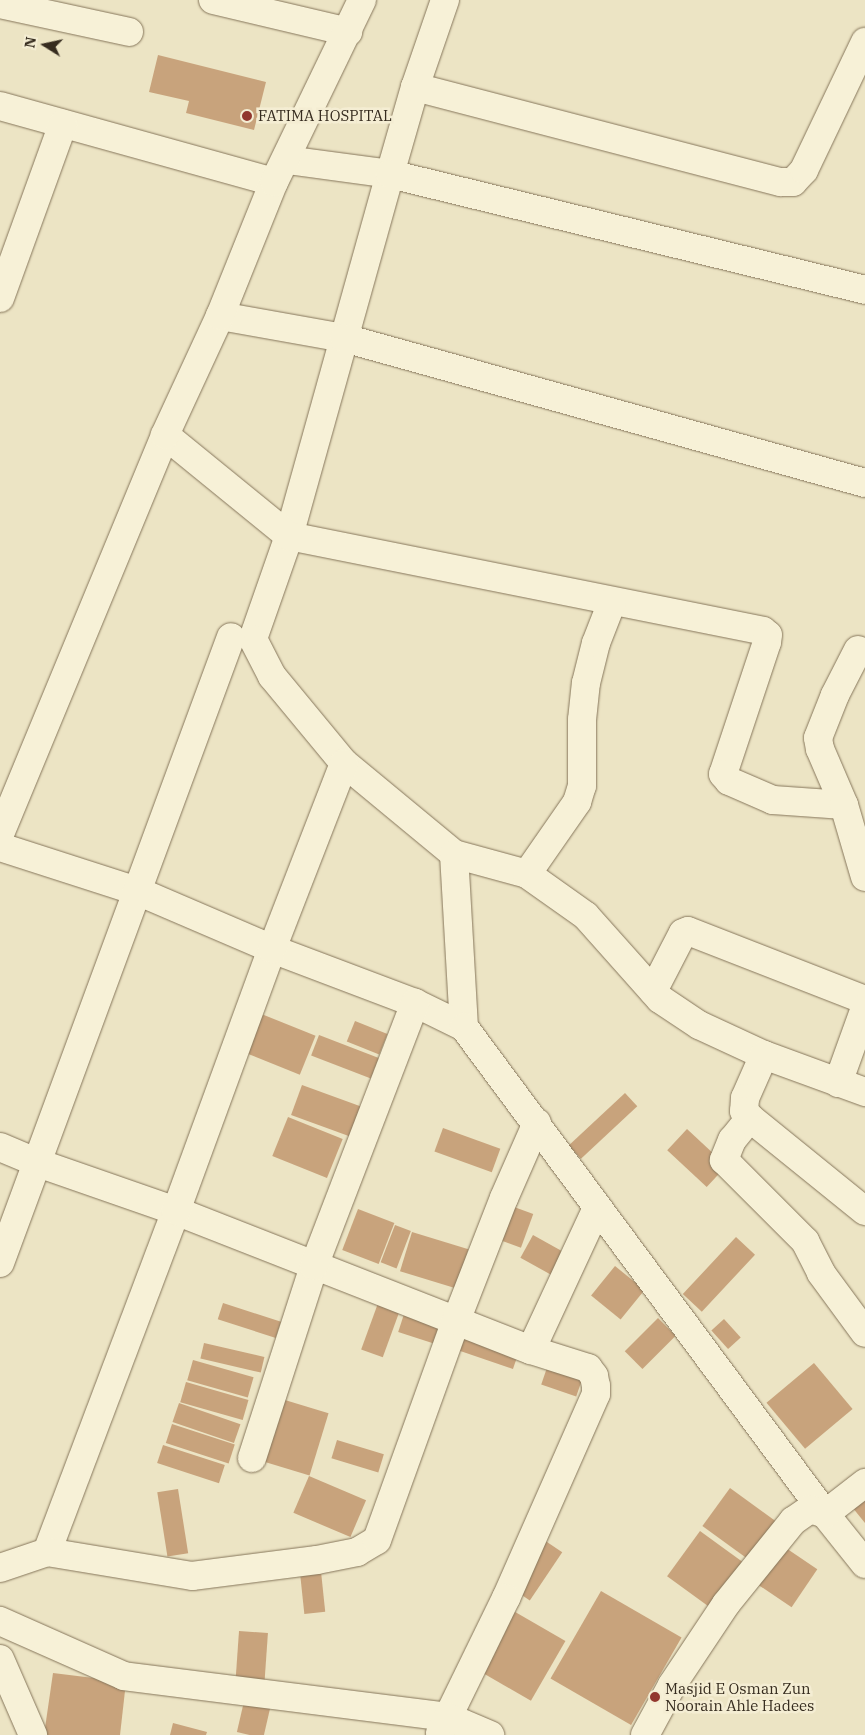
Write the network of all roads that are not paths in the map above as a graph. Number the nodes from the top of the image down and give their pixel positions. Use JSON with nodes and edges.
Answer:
{"nodes":[{"id":1,"x":213,"y":0,"type":"edge"},
{"id":2,"x":362,"y":0,"type":"edge"},
{"id":3,"x":445,"y":0,"type":"edge"},
{"id":4,"x":0,"y":4,"type":"edge"},
{"id":5,"x":129,"y":32,"type":"dead end"},
{"id":6,"x":348,"y":32,"type":"junction"},
{"id":7,"x":865,"y":42,"type":"edge"},
{"id":8,"x":415,"y":87,"type":"junction"},
{"id":9,"x":0,"y":106,"type":"edge"},
{"id":10,"x":63,"y":124,"type":"junction"},
{"id":11,"x":280,"y":171,"type":"junction"},
{"id":12,"x":390,"y":174,"type":"junction"},
{"id":13,"x":865,"y":290,"type":"edge"},
{"id":14,"x":0,"y":298,"type":"edge"},
{"id":15,"x":220,"y":316,"type":"junction"},
{"id":16,"x":344,"y":338,"type":"junction"},
{"id":17,"x":165,"y":434,"type":"junction"},
{"id":18,"x":865,"y":483,"type":"edge"},
{"id":19,"x":289,"y":536,"type":"junction"},
{"id":20,"x":612,"y":602,"type":"junction"},
{"id":21,"x":231,"y":637,"type":"dead end"},
{"id":22,"x":858,"y":650,"type":"dead end"},
{"id":23,"x":344,"y":763,"type":"junction"},
{"id":24,"x":844,"y":805,"type":"junction"},
{"id":25,"x":0,"y":834,"type":"edge"},
{"id":26,"x":0,"y":847,"type":"edge"},
{"id":27,"x":454,"y":854,"type":"junction"},
{"id":28,"x":528,"y":874,"type":"junction"},
{"id":29,"x":865,"y":877,"type":"edge"},
{"id":30,"x":137,"y":891,"type":"junction"},
{"id":31,"x":272,"y":948,"type":"junction"},
{"id":32,"x":653,"y":991,"type":"junction"},
{"id":33,"x":865,"y":1000,"type":"edge"},
{"id":34,"x":415,"y":1003,"type":"junction"},
{"id":35,"x":865,"y":1008,"type":"edge"},
{"id":36,"x":464,"y":1026,"type":"junction"},
{"id":37,"x":764,"y":1054,"type":"junction"},
{"id":38,"x":838,"y":1082,"type":"junction"},
{"id":39,"x":865,"y":1092,"type":"edge"},
{"id":40,"x":750,"y":1118,"type":"junction"},
{"id":41,"x":537,"y":1123,"type":"junction"},
{"id":42,"x":0,"y":1147,"type":"edge"},
{"id":43,"x":38,"y":1163,"type":"junction"},
{"id":44,"x":597,"y":1208,"type":"junction"},
{"id":45,"x":176,"y":1211,"type":"junction"},
{"id":46,"x":865,"y":1211,"type":"edge"},
{"id":47,"x":0,"y":1263,"type":"edge"},
{"id":48,"x":314,"y":1266,"type":"junction"},
{"id":49,"x":456,"y":1321,"type":"junction"},
{"id":50,"x":865,"y":1333,"type":"edge"},
{"id":51,"x":531,"y":1350,"type":"junction"},
{"id":52,"x":252,"y":1458,"type":"dead end"},
{"id":53,"x":865,"y":1483,"type":"edge"},
{"id":54,"x":825,"y":1514,"type":"junction"},
{"id":55,"x":46,"y":1552,"type":"junction"},
{"id":56,"x":865,"y":1564,"type":"edge"},
{"id":57,"x":0,"y":1568,"type":"edge"},
{"id":58,"x":0,"y":1621,"type":"edge"},
{"id":59,"x":0,"y":1659,"type":"edge"},
{"id":60,"x":444,"y":1726,"type":"edge"},
{"id":61,"x":33,"y":1735,"type":"edge"},
{"id":62,"x":490,"y":1735,"type":"edge"},
{"id":63,"x":645,"y":1735,"type":"edge"}],
"edges":[{"from":1,"to":6,"type":"street"},
{"from":2,"to":6,"type":"street"},
{"from":3,"to":8,"type":"street"},
{"from":4,"to":5,"type":"street"},
{"from":6,"to":11,"type":"street"},
{"from":7,"to":8,"type":"street"},
{"from":8,"to":12,"type":"street"},
{"from":9,"to":10,"type":"street"},
{"from":10,"to":11,"type":"street"},
{"from":10,"to":14,"type":"street"},
{"from":11,"to":12,"type":"street"},
{"from":11,"to":15,"type":"street"},
{"from":12,"to":13,"type":"street"},
{"from":12,"to":16,"type":"street"},
{"from":15,"to":16,"type":"street"},
{"from":15,"to":17,"type":"street"},
{"from":16,"to":18,"type":"street"},
{"from":16,"to":19,"type":"street"},
{"from":17,"to":19,"type":"street"},
{"from":17,"to":25,"type":"street"},
{"from":19,"to":20,"type":"street"},
{"from":19,"to":23,"type":"street"},
{"from":20,"to":24,"type":"street"},
{"from":20,"to":28,"type":"street"},
{"from":21,"to":30,"type":"street"},
{"from":22,"to":24,"type":"street"},
{"from":23,"to":27,"type":"street"},
{"from":23,"to":31,"type":"street"},
{"from":24,"to":29,"type":"street"},
{"from":26,"to":30,"type":"street"},
{"from":27,"to":28,"type":"street"},
{"from":27,"to":36,"type":"street"},
{"from":28,"to":32,"type":"street"},
{"from":30,"to":31,"type":"street"},
{"from":30,"to":43,"type":"street"},
{"from":31,"to":34,"type":"street"},
{"from":31,"to":45,"type":"street"},
{"from":32,"to":33,"type":"street"},
{"from":32,"to":37,"type":"street"},
{"from":34,"to":36,"type":"street"},
{"from":34,"to":48,"type":"street"},
{"from":35,"to":38,"type":"street"},
{"from":36,"to":41,"type":"street"},
{"from":37,"to":38,"type":"street"},
{"from":37,"to":40,"type":"street"},
{"from":38,"to":39,"type":"street"},
{"from":40,"to":46,"type":"street"},
{"from":40,"to":50,"type":"street"},
{"from":41,"to":44,"type":"street"},
{"from":41,"to":49,"type":"street"},
{"from":42,"to":43,"type":"street"},
{"from":43,"to":45,"type":"street"},
{"from":43,"to":47,"type":"street"},
{"from":44,"to":51,"type":"street"},
{"from":44,"to":54,"type":"street"},
{"from":45,"to":48,"type":"street"},
{"from":45,"to":55,"type":"street"},
{"from":48,"to":49,"type":"street"},
{"from":48,"to":52,"type":"street"},
{"from":49,"to":51,"type":"street"},
{"from":49,"to":55,"type":"street"},
{"from":51,"to":60,"type":"street"},
{"from":53,"to":54,"type":"street"},
{"from":54,"to":56,"type":"street"},
{"from":54,"to":63,"type":"street"},
{"from":55,"to":57,"type":"street"},
{"from":58,"to":60,"type":"street"},
{"from":59,"to":61,"type":"street"},
{"from":60,"to":62,"type":"street"}]}
